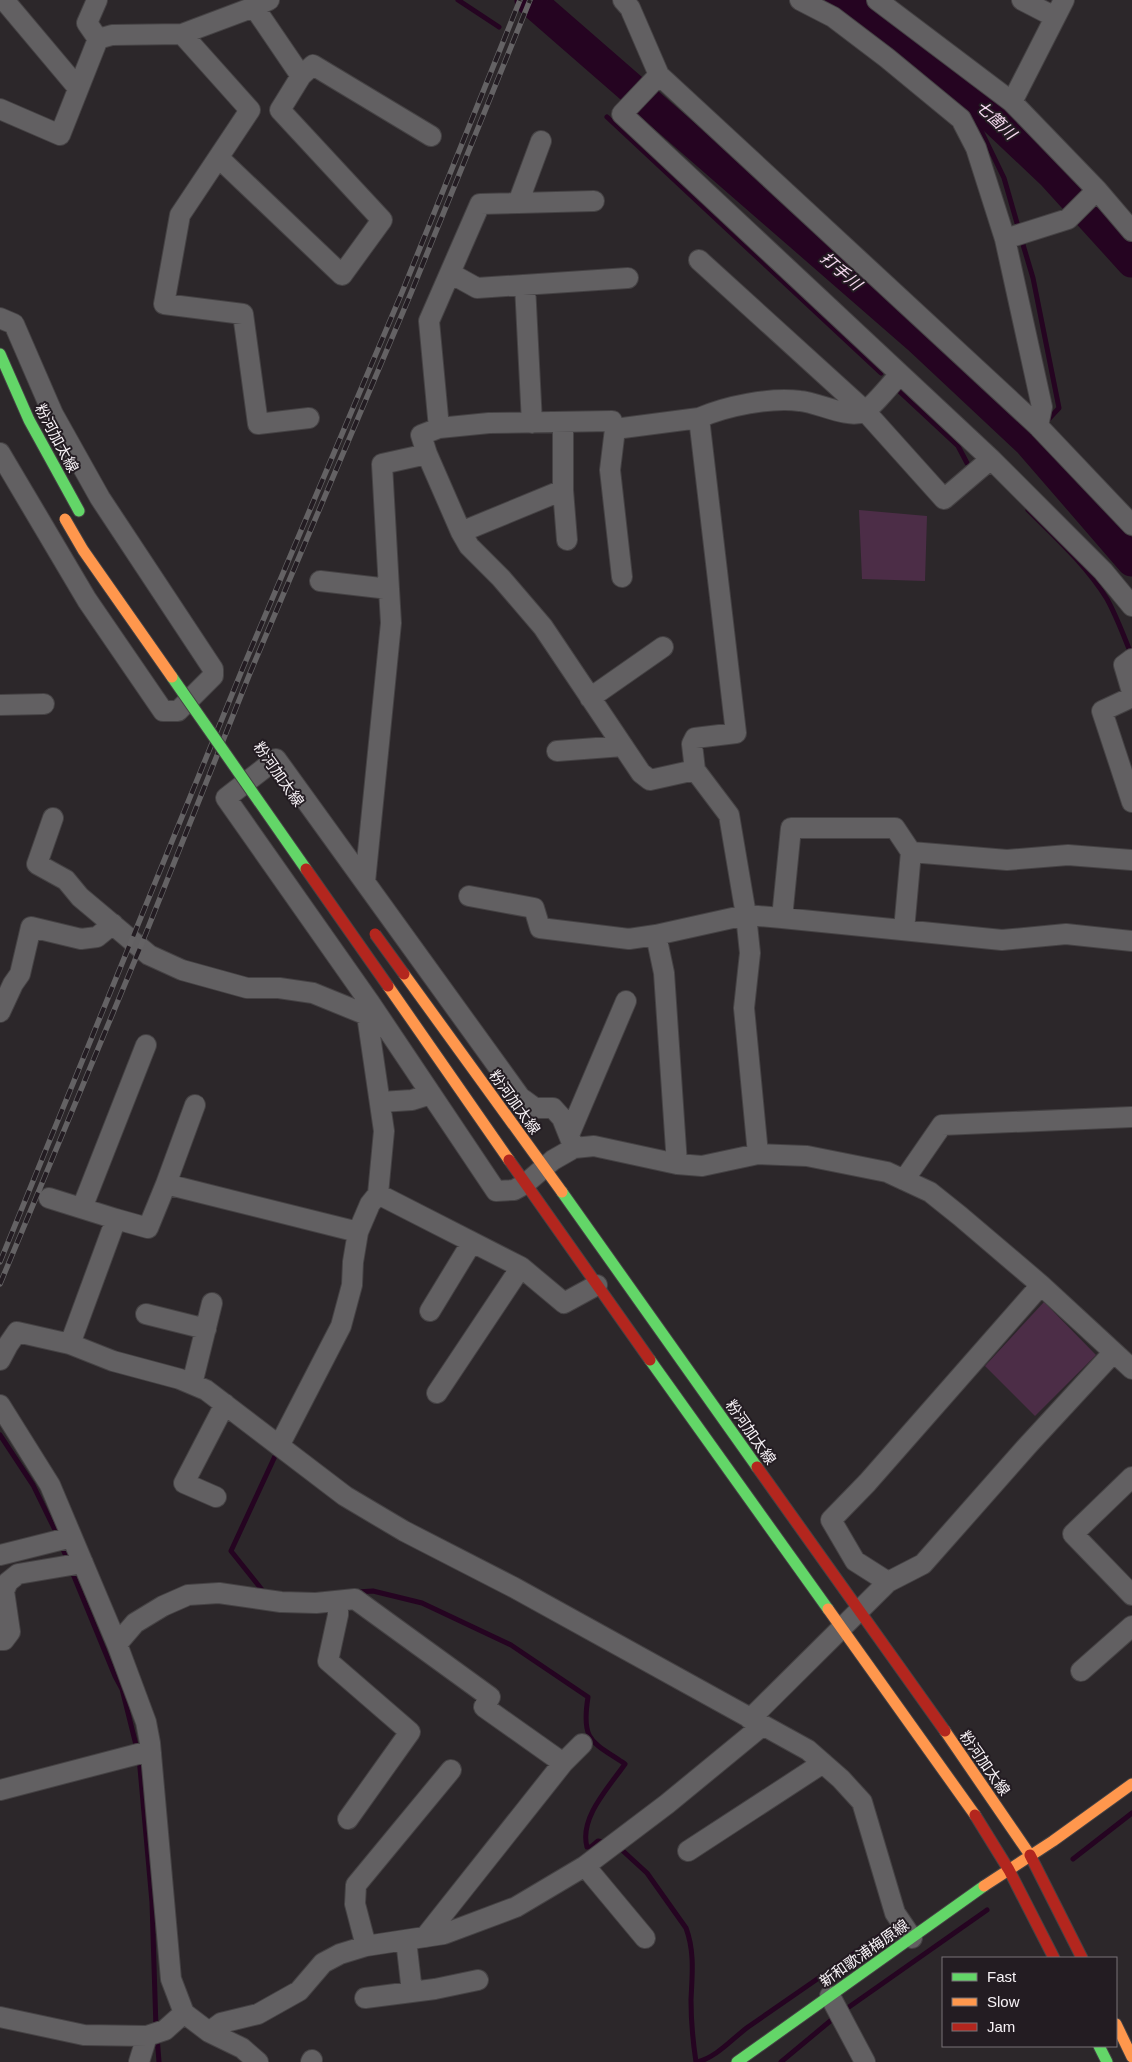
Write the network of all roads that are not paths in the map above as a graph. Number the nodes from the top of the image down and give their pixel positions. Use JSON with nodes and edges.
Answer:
{"nodes":[{"id":1,"x":4,"y":0,"type":"edge"},
{"id":2,"x":97,"y":0,"type":"edge"},
{"id":3,"x":624,"y":0,"type":"edge"},
{"id":4,"x":800,"y":0,"type":"edge"},
{"id":5,"x":877,"y":0,"type":"edge"},
{"id":6,"x":1022,"y":0,"type":"edge"},
{"id":7,"x":261,"y":4,"type":"edge"},
{"id":8,"x":1059,"y":9,"type":"edge"},
{"id":9,"x":182,"y":34,"type":"junction"},
{"id":10,"x":98,"y":39,"type":"junction"},
{"id":11,"x":659,"y":75,"type":"junction"},
{"id":12,"x":301,"y":76,"type":"junction"},
{"id":13,"x":78,"y":88,"type":"junction"},
{"id":14,"x":1012,"y":102,"type":"junction"},
{"id":15,"x":0,"y":109,"type":"edge"},
{"id":16,"x":431,"y":136,"type":"dead end"},
{"id":17,"x":541,"y":141,"type":"dead end"},
{"id":18,"x":219,"y":158,"type":"junction"},
{"id":19,"x":1097,"y":190,"type":"junction"},
{"id":20,"x":594,"y":201,"type":"dead end"},
{"id":21,"x":518,"y":203,"type":"junction"},
{"id":22,"x":1132,"y":232,"type":"edge"},
{"id":23,"x":1005,"y":239,"type":"junction"},
{"id":24,"x":698,"y":260,"type":"dead end"},
{"id":25,"x":450,"y":273,"type":"junction"},
{"id":26,"x":628,"y":278,"type":"dead end"},
{"id":27,"x":525,"y":285,"type":"junction"},
{"id":28,"x":0,"y":318,"type":"edge"},
{"id":29,"x":0,"y":354,"type":"edge"},
{"id":30,"x":900,"y":374,"type":"junction"},
{"id":31,"x":865,"y":411,"type":"junction"},
{"id":32,"x":308,"y":418,"type":"dead end"},
{"id":33,"x":699,"y":418,"type":"junction"},
{"id":34,"x":532,"y":423,"type":"junction"},
{"id":35,"x":563,"y":423,"type":"junction"},
{"id":36,"x":1038,"y":426,"type":"junction"},
{"id":37,"x":439,"y":428,"type":"junction"},
{"id":38,"x":615,"y":429,"type":"junction"},
{"id":39,"x":0,"y":453,"type":"edge"},
{"id":40,"x":427,"y":454,"type":"junction"},
{"id":41,"x":991,"y":459,"type":"junction"},
{"id":42,"x":563,"y":490,"type":"junction"},
{"id":43,"x":63,"y":515,"type":"dead end"},
{"id":44,"x":81,"y":515,"type":"dead end"},
{"id":45,"x":1132,"y":525,"type":"edge"},
{"id":46,"x":461,"y":532,"type":"junction"},
{"id":47,"x":567,"y":540,"type":"dead end"},
{"id":48,"x":622,"y":578,"type":"dead end"},
{"id":49,"x":320,"y":581,"type":"dead end"},
{"id":50,"x":389,"y":589,"type":"junction"},
{"id":51,"x":1132,"y":606,"type":"edge"},
{"id":52,"x":663,"y":647,"type":"dead end"},
{"id":53,"x":1130,"y":661,"type":"edge"},
{"id":54,"x":193,"y":677,"type":"dead end"},
{"id":55,"x":1132,"y":692,"type":"edge"},
{"id":56,"x":1132,"y":697,"type":"edge"},
{"id":57,"x":590,"y":698,"type":"junction"},
{"id":58,"x":210,"y":702,"type":"dead end"},
{"id":59,"x":44,"y":704,"type":"dead end"},
{"id":60,"x":0,"y":705,"type":"edge"},
{"id":61,"x":623,"y":746,"type":"junction"},
{"id":62,"x":557,"y":751,"type":"dead end"},
{"id":63,"x":250,"y":759,"type":"dead end"},
{"id":64,"x":695,"y":770,"type":"junction"},
{"id":65,"x":267,"y":783,"type":"dead end"},
{"id":66,"x":1132,"y":802,"type":"edge"},
{"id":67,"x":53,"y":818,"type":"dead end"},
{"id":68,"x":912,"y":852,"type":"junction"},
{"id":69,"x":1132,"y":860,"type":"edge"},
{"id":70,"x":365,"y":882,"type":"junction"},
{"id":71,"x":469,"y":896,"type":"dead end"},
{"id":72,"x":746,"y":915,"type":"junction"},
{"id":73,"x":782,"y":918,"type":"junction"},
{"id":74,"x":113,"y":924,"type":"junction"},
{"id":75,"x":370,"y":927,"type":"dead end"},
{"id":76,"x":904,"y":930,"type":"junction"},
{"id":77,"x":656,"y":935,"type":"junction"},
{"id":78,"x":1132,"y":941,"type":"edge"},
{"id":79,"x":626,"y":1001,"type":"dead end"},
{"id":80,"x":369,"y":1009,"type":"junction"},
{"id":81,"x":0,"y":1012,"type":"edge"},
{"id":82,"x":146,"y":1045,"type":"dead end"},
{"id":83,"x":431,"y":1094,"type":"junction"},
{"id":84,"x":381,"y":1102,"type":"junction"},
{"id":85,"x":195,"y":1105,"type":"dead end"},
{"id":86,"x":1132,"y":1117,"type":"edge"},
{"id":87,"x":571,"y":1142,"type":"junction"},
{"id":88,"x":758,"y":1154,"type":"junction"},
{"id":89,"x":677,"y":1164,"type":"junction"},
{"id":90,"x":545,"y":1168,"type":"junction"},
{"id":91,"x":904,"y":1180,"type":"junction"},
{"id":92,"x":166,"y":1184,"type":"junction"},
{"id":93,"x":525,"y":1184,"type":"junction"},
{"id":94,"x":378,"y":1194,"type":"junction"},
{"id":95,"x":49,"y":1198,"type":"dead end"},
{"id":96,"x":82,"y":1208,"type":"junction"},
{"id":97,"x":116,"y":1219,"type":"junction"},
{"id":98,"x":358,"y":1232,"type":"junction"},
{"id":99,"x":472,"y":1242,"type":"junction"},
{"id":100,"x":521,"y":1267,"type":"junction"},
{"id":101,"x":596,"y":1285,"type":"junction"},
{"id":102,"x":1041,"y":1285,"type":"junction"},
{"id":103,"x":212,"y":1303,"type":"dead end"},
{"id":104,"x":430,"y":1311,"type":"dead end"},
{"id":105,"x":146,"y":1314,"type":"dead end"},
{"id":106,"x":206,"y":1329,"type":"junction"},
{"id":107,"x":70,"y":1344,"type":"junction"},
{"id":108,"x":1113,"y":1353,"type":"junction"},
{"id":109,"x":0,"y":1360,"type":"edge"},
{"id":110,"x":1132,"y":1369,"type":"edge"},
{"id":111,"x":192,"y":1384,"type":"junction"},
{"id":112,"x":437,"y":1393,"type":"dead end"},
{"id":113,"x":225,"y":1404,"type":"junction"},
{"id":114,"x":0,"y":1405,"type":"edge"},
{"id":115,"x":279,"y":1446,"type":"junction"},
{"id":116,"x":1132,"y":1477,"type":"edge"},
{"id":117,"x":216,"y":1497,"type":"dead end"},
{"id":118,"x":62,"y":1540,"type":"junction"},
{"id":119,"x":0,"y":1555,"type":"edge"},
{"id":120,"x":72,"y":1565,"type":"junction"},
{"id":121,"x":888,"y":1582,"type":"junction"},
{"id":122,"x":1132,"y":1595,"type":"edge"},
{"id":123,"x":338,"y":1601,"type":"junction"},
{"id":124,"x":858,"y":1610,"type":"junction"},
{"id":125,"x":1132,"y":1626,"type":"edge"},
{"id":126,"x":841,"y":1628,"type":"junction"},
{"id":127,"x":0,"y":1640,"type":"edge"},
{"id":128,"x":117,"y":1644,"type":"junction"},
{"id":129,"x":1081,"y":1671,"type":"dead end"},
{"id":130,"x":756,"y":1722,"type":"junction"},
{"id":131,"x":582,"y":1744,"type":"dead end"},
{"id":132,"x":140,"y":1754,"type":"junction"},
{"id":133,"x":563,"y":1763,"type":"junction"},
{"id":134,"x":823,"y":1763,"type":"junction"},
{"id":135,"x":451,"y":1770,"type":"dead end"},
{"id":136,"x":1132,"y":1784,"type":"edge"},
{"id":137,"x":0,"y":1790,"type":"edge"},
{"id":138,"x":348,"y":1819,"type":"dead end"},
{"id":139,"x":688,"y":1851,"type":"dead end"},
{"id":140,"x":1030,"y":1855,"type":"junction"},
{"id":141,"x":585,"y":1866,"type":"junction"},
{"id":142,"x":1009,"y":1870,"type":"junction"},
{"id":143,"x":415,"y":1938,"type":"junction"},
{"id":144,"x":645,"y":1938,"type":"dead end"},
{"id":145,"x":912,"y":1938,"type":"junction"},
{"id":146,"x":366,"y":1946,"type":"junction"},
{"id":147,"x":1053,"y":1957,"type":"edge"},
{"id":148,"x":1081,"y":1957,"type":"edge"},
{"id":149,"x":478,"y":1980,"type":"dead end"},
{"id":150,"x":412,"y":1992,"type":"junction"},
{"id":151,"x":830,"y":1996,"type":"junction"},
{"id":152,"x":365,"y":1998,"type":"dead end"},
{"id":153,"x":184,"y":2013,"type":"junction"},
{"id":154,"x":0,"y":2017,"type":"edge"},
{"id":155,"x":1117,"y":2026,"type":"edge"},
{"id":156,"x":209,"y":2032,"type":"junction"},
{"id":157,"x":152,"y":2034,"type":"junction"},
{"id":158,"x":1099,"y":2047,"type":"edge"},
{"id":159,"x":1132,"y":2056,"type":"edge"},
{"id":160,"x":139,"y":2062,"type":"edge"},
{"id":161,"x":258,"y":2062,"type":"edge"},
{"id":162,"x":737,"y":2062,"type":"edge"},
{"id":163,"x":865,"y":2062,"type":"edge"},
{"id":164,"x":1107,"y":2062,"type":"edge"}],
"edges":[{"from":1,"to":13,"type":"street"},
{"from":2,"to":10,"type":"street"},
{"from":3,"to":11,"type":"street"},
{"from":4,"to":23,"type":"street"},
{"from":5,"to":14,"type":"street"},
{"from":6,"to":8,"type":"street"},
{"from":7,"to":9,"type":"street"},
{"from":7,"to":12,"type":"street"},
{"from":8,"to":14,"type":"street"},
{"from":9,"to":10,"type":"street"},
{"from":9,"to":18,"type":"street"},
{"from":10,"to":13,"type":"street"},
{"from":11,"to":30,"type":"street"},
{"from":11,"to":36,"type":"street"},
{"from":12,"to":16,"type":"street"},
{"from":12,"to":18,"type":"street"},
{"from":13,"to":15,"type":"street"},
{"from":14,"to":19,"type":"street"},
{"from":17,"to":21,"type":"street"},
{"from":18,"to":32,"type":"street"},
{"from":19,"to":22,"type":"street"},
{"from":19,"to":23,"type":"street"},
{"from":20,"to":21,"type":"street"},
{"from":21,"to":25,"type":"street"},
{"from":23,"to":36,"type":"street"},
{"from":24,"to":31,"type":"street"},
{"from":25,"to":27,"type":"street"},
{"from":25,"to":37,"type":"street"},
{"from":26,"to":27,"type":"street"},
{"from":27,"to":34,"type":"street"},
{"from":28,"to":39,"type":"street"},
{"from":29,"to":44,"type":"main road","name":"粉河加太線"},
{"from":30,"to":31,"type":"street"},
{"from":30,"to":41,"type":"street"},
{"from":31,"to":33,"type":"street"},
{"from":31,"to":41,"type":"street"},
{"from":33,"to":38,"type":"street"},
{"from":33,"to":64,"type":"street"},
{"from":34,"to":35,"type":"street"},
{"from":34,"to":37,"type":"street"},
{"from":35,"to":38,"type":"street"},
{"from":35,"to":42,"type":"street"},
{"from":36,"to":45,"type":"street"},
{"from":37,"to":40,"type":"street"},
{"from":38,"to":48,"type":"street"},
{"from":40,"to":46,"type":"street"},
{"from":40,"to":50,"type":"street"},
{"from":41,"to":51,"type":"street"},
{"from":42,"to":46,"type":"street"},
{"from":42,"to":47,"type":"street"},
{"from":43,"to":93,"type":"main road","bridge":true},
{"from":46,"to":57,"type":"street"},
{"from":49,"to":50,"type":"street"},
{"from":50,"to":70,"type":"street"},
{"from":52,"to":57,"type":"street"},
{"from":53,"to":55,"type":"street"},
{"from":54,"to":58,"type":"main road"},
{"from":56,"to":66,"type":"street"},
{"from":57,"to":61,"type":"street"},
{"from":59,"to":60,"type":"street"},
{"from":61,"to":62,"type":"street"},
{"from":61,"to":64,"type":"street"},
{"from":63,"to":65,"type":"main road","name":"粉河加太線"},
{"from":64,"to":72,"type":"street"},
{"from":67,"to":74,"type":"street"},
{"from":68,"to":69,"type":"street"},
{"from":68,"to":73,"type":"street"},
{"from":68,"to":76,"type":"street"},
{"from":70,"to":80,"type":"street"},
{"from":70,"to":87,"type":"street"},
{"from":71,"to":77,"type":"street"},
{"from":72,"to":73,"type":"street"},
{"from":72,"to":77,"type":"street"},
{"from":72,"to":88,"type":"street"},
{"from":73,"to":76,"type":"street"},
{"from":74,"to":80,"type":"street"},
{"from":74,"to":81,"type":"street"},
{"from":75,"to":90,"type":"main road","name":"粉河加太線","bridge":true},
{"from":76,"to":78,"type":"street"},
{"from":77,"to":89,"type":"street"},
{"from":79,"to":87,"type":"street"},
{"from":80,"to":83,"type":"street"},
{"from":80,"to":84,"type":"street"},
{"from":82,"to":96,"type":"street"},
{"from":83,"to":84,"type":"street"},
{"from":83,"to":93,"type":"street"},
{"from":84,"to":94,"type":"street"},
{"from":85,"to":92,"type":"street"},
{"from":86,"to":91,"type":"street"},
{"from":87,"to":89,"type":"street"},
{"from":87,"to":90,"type":"street"},
{"from":88,"to":89,"type":"street"},
{"from":88,"to":91,"type":"street"},
{"from":90,"to":93,"type":"street"},
{"from":90,"to":124,"type":"main road","name":"粉河加太線"},
{"from":91,"to":102,"type":"street"},
{"from":92,"to":97,"type":"street"},
{"from":92,"to":98,"type":"street"},
{"from":93,"to":101,"type":"main road"},
{"from":94,"to":98,"type":"street"},
{"from":94,"to":99,"type":"street"},
{"from":95,"to":96,"type":"street"},
{"from":96,"to":97,"type":"street"},
{"from":97,"to":107,"type":"street"},
{"from":98,"to":115,"type":"street"},
{"from":99,"to":100,"type":"street"},
{"from":99,"to":104,"type":"street"},
{"from":100,"to":101,"type":"street"},
{"from":100,"to":112,"type":"street"},
{"from":101,"to":126,"type":"main road"},
{"from":102,"to":108,"type":"street"},
{"from":102,"to":121,"type":"street"},
{"from":103,"to":106,"type":"street"},
{"from":105,"to":106,"type":"street"},
{"from":106,"to":111,"type":"street"},
{"from":107,"to":109,"type":"street"},
{"from":107,"to":111,"type":"street"},
{"from":108,"to":110,"type":"street"},
{"from":108,"to":121,"type":"street"},
{"from":111,"to":113,"type":"street"},
{"from":113,"to":115,"type":"street"},
{"from":113,"to":117,"type":"street"},
{"from":114,"to":118,"type":"street"},
{"from":115,"to":130,"type":"street"},
{"from":116,"to":122,"type":"street"},
{"from":118,"to":119,"type":"street"},
{"from":118,"to":120,"type":"street"},
{"from":120,"to":127,"type":"street"},
{"from":120,"to":128,"type":"street"},
{"from":121,"to":124,"type":"street"},
{"from":123,"to":128,"type":"street"},
{"from":123,"to":133,"type":"street"},
{"from":123,"to":138,"type":"street"},
{"from":124,"to":126,"type":"street"},
{"from":124,"to":140,"type":"main road","name":"粉河加太線"},
{"from":125,"to":129,"type":"street"},
{"from":126,"to":130,"type":"street"},
{"from":126,"to":142,"type":"main road"},
{"from":128,"to":132,"type":"street"},
{"from":130,"to":134,"type":"street"},
{"from":130,"to":141,"type":"street"},
{"from":131,"to":133,"type":"street"},
{"from":132,"to":137,"type":"street"},
{"from":132,"to":153,"type":"street"},
{"from":133,"to":143,"type":"street"},
{"from":134,"to":139,"type":"street"},
{"from":134,"to":145,"type":"street"},
{"from":135,"to":146,"type":"street"},
{"from":136,"to":140,"type":"main road"},
{"from":140,"to":142,"type":"main road"},
{"from":140,"to":148,"type":"main road","name":"粉河加太線"},
{"from":141,"to":143,"type":"street"},
{"from":141,"to":144,"type":"street"},
{"from":142,"to":145,"type":"main road","name":"新和歌浦梅原線"},
{"from":142,"to":147,"type":"main road"},
{"from":143,"to":146,"type":"street"},
{"from":143,"to":150,"type":"street"},
{"from":145,"to":151,"type":"main road","name":"新和歌浦梅原線"},
{"from":146,"to":156,"type":"street"},
{"from":149,"to":150,"type":"street"},
{"from":150,"to":152,"type":"street"},
{"from":151,"to":162,"type":"main road","name":"新和歌浦梅原線"},
{"from":151,"to":163,"type":"street"},
{"from":153,"to":156,"type":"street"},
{"from":153,"to":157,"type":"street"},
{"from":154,"to":157,"type":"street"},
{"from":155,"to":159,"type":"main road"},
{"from":156,"to":161,"type":"street"},
{"from":157,"to":160,"type":"street"},
{"from":158,"to":164,"type":"main road"}]}
